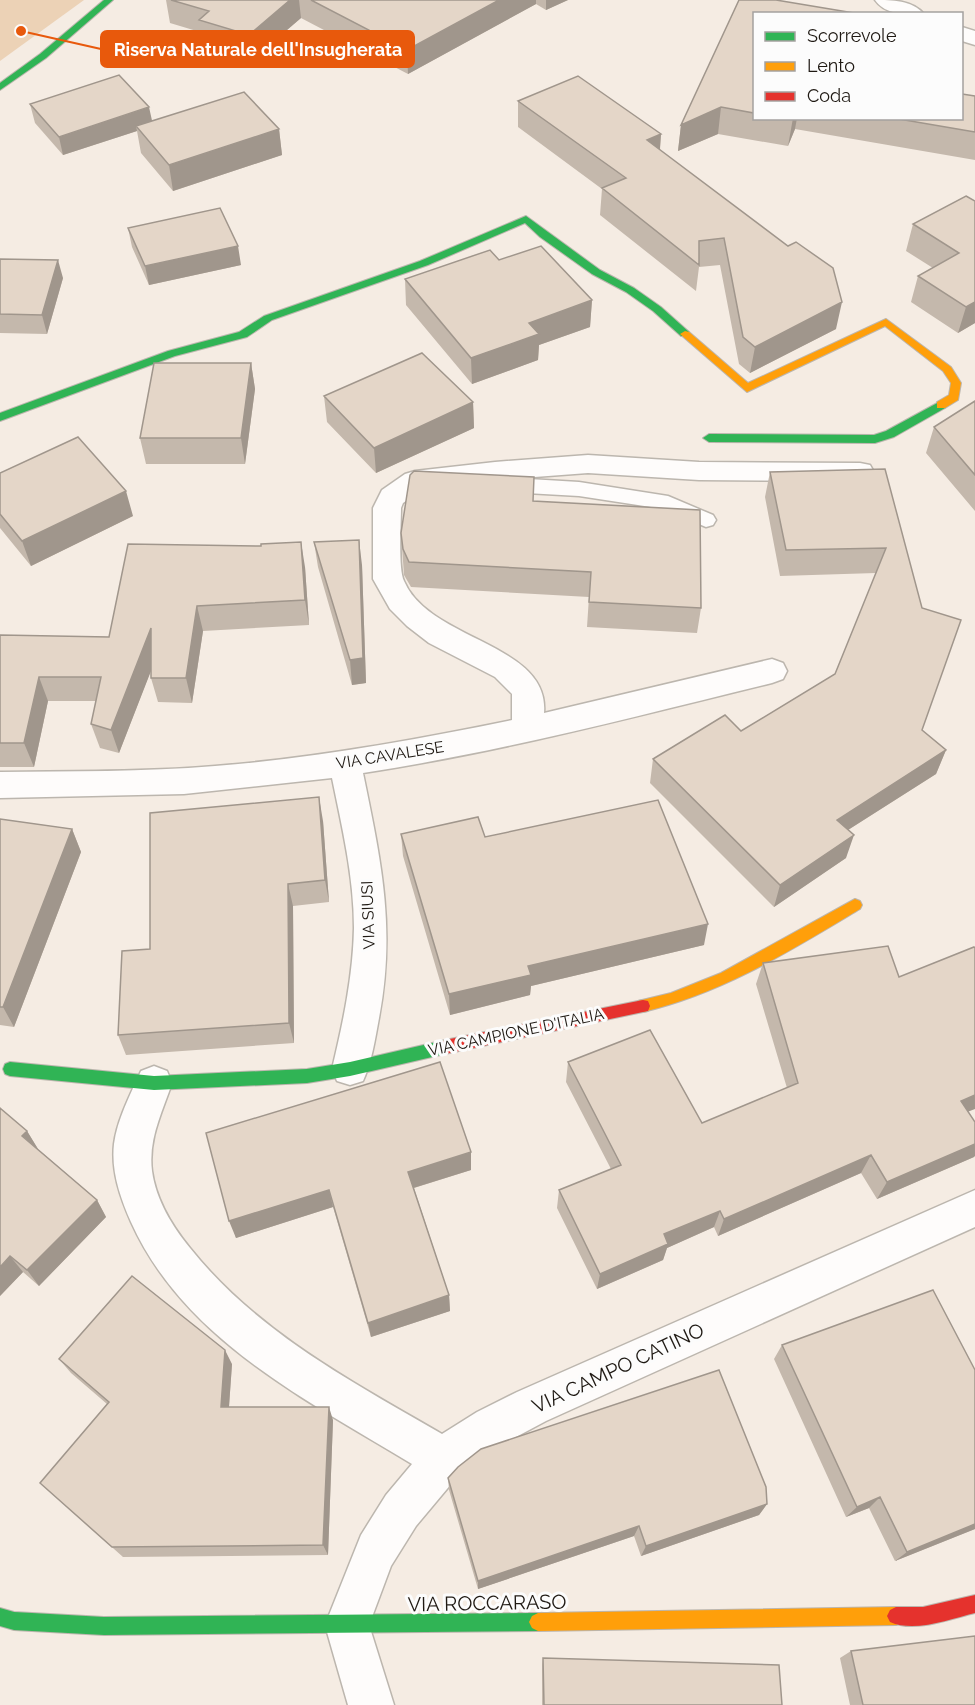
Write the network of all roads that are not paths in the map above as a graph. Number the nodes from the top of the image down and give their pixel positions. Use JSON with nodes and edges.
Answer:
{"nodes":[{"id":1,"x":110,"y":0,"type":"edge"},
{"id":2,"x":885,"y":0,"type":"edge"},
{"id":3,"x":910,"y":12,"type":"edge"},
{"id":4,"x":0,"y":87,"type":"edge"},
{"id":5,"x":0,"y":417,"type":"edge"},
{"id":6,"x":710,"y":438,"type":"dead end"},
{"id":7,"x":495,"y":471,"type":"junction"},
{"id":8,"x":886,"y":474,"type":"edge"},
{"id":9,"x":706,"y":520,"type":"dead end"},
{"id":10,"x":772,"y":671,"type":"dead end"},
{"id":11,"x":526,"y":729,"type":"junction"},
{"id":12,"x":345,"y":762,"type":"junction"},
{"id":13,"x":0,"y":785,"type":"edge"},
{"id":14,"x":855,"y":905,"type":"dead end"},
{"id":15,"x":10,"y":1069,"type":"dead end"},
{"id":16,"x":350,"y":1069,"type":"junction"},
{"id":17,"x":154,"y":1083,"type":"junction"},
{"id":18,"x":975,"y":1208,"type":"edge"},
{"id":19,"x":445,"y":1460,"type":"junction"},
{"id":20,"x":975,"y":1604,"type":"edge"},
{"id":21,"x":0,"y":1617,"type":"edge"},
{"id":22,"x":347,"y":1625,"type":"junction"},
{"id":23,"x":371,"y":1705,"type":"edge"}],
"edges":[{"from":1,"to":4,"type":"street"},
{"from":2,"to":3,"type":"street"},
{"from":5,"to":6,"type":"street"},
{"from":7,"to":8,"type":"street"},
{"from":7,"to":9,"type":"lane"},
{"from":7,"to":11,"type":"street"},
{"from":10,"to":11,"type":"street","name":"VIA CAVALESE"},
{"from":11,"to":12,"type":"street","name":"VIA CAVALESE"},
{"from":12,"to":13,"type":"street","name":"VIA CAVALESE"},
{"from":12,"to":16,"type":"street","name":"VIA SIUSI"},
{"from":14,"to":16,"type":"street","name":"VIA CAMPIONE D'ITALIA"},
{"from":15,"to":17,"type":"street","name":"VIA CAMPIONE D'ITALIA"},
{"from":16,"to":17,"type":"street","name":"VIA CAMPIONE D'ITALIA"},
{"from":17,"to":19,"type":"street"},
{"from":18,"to":19,"type":"street","name":"VIA CAMPO CATINO"},
{"from":19,"to":22,"type":"street","name":"VIA CAMPO CATINO"},
{"from":20,"to":22,"type":"street","name":"VIA ROCCARASO"},
{"from":21,"to":22,"type":"street","name":"VIA ROCCARASO"},
{"from":22,"to":23,"type":"street"}]}
